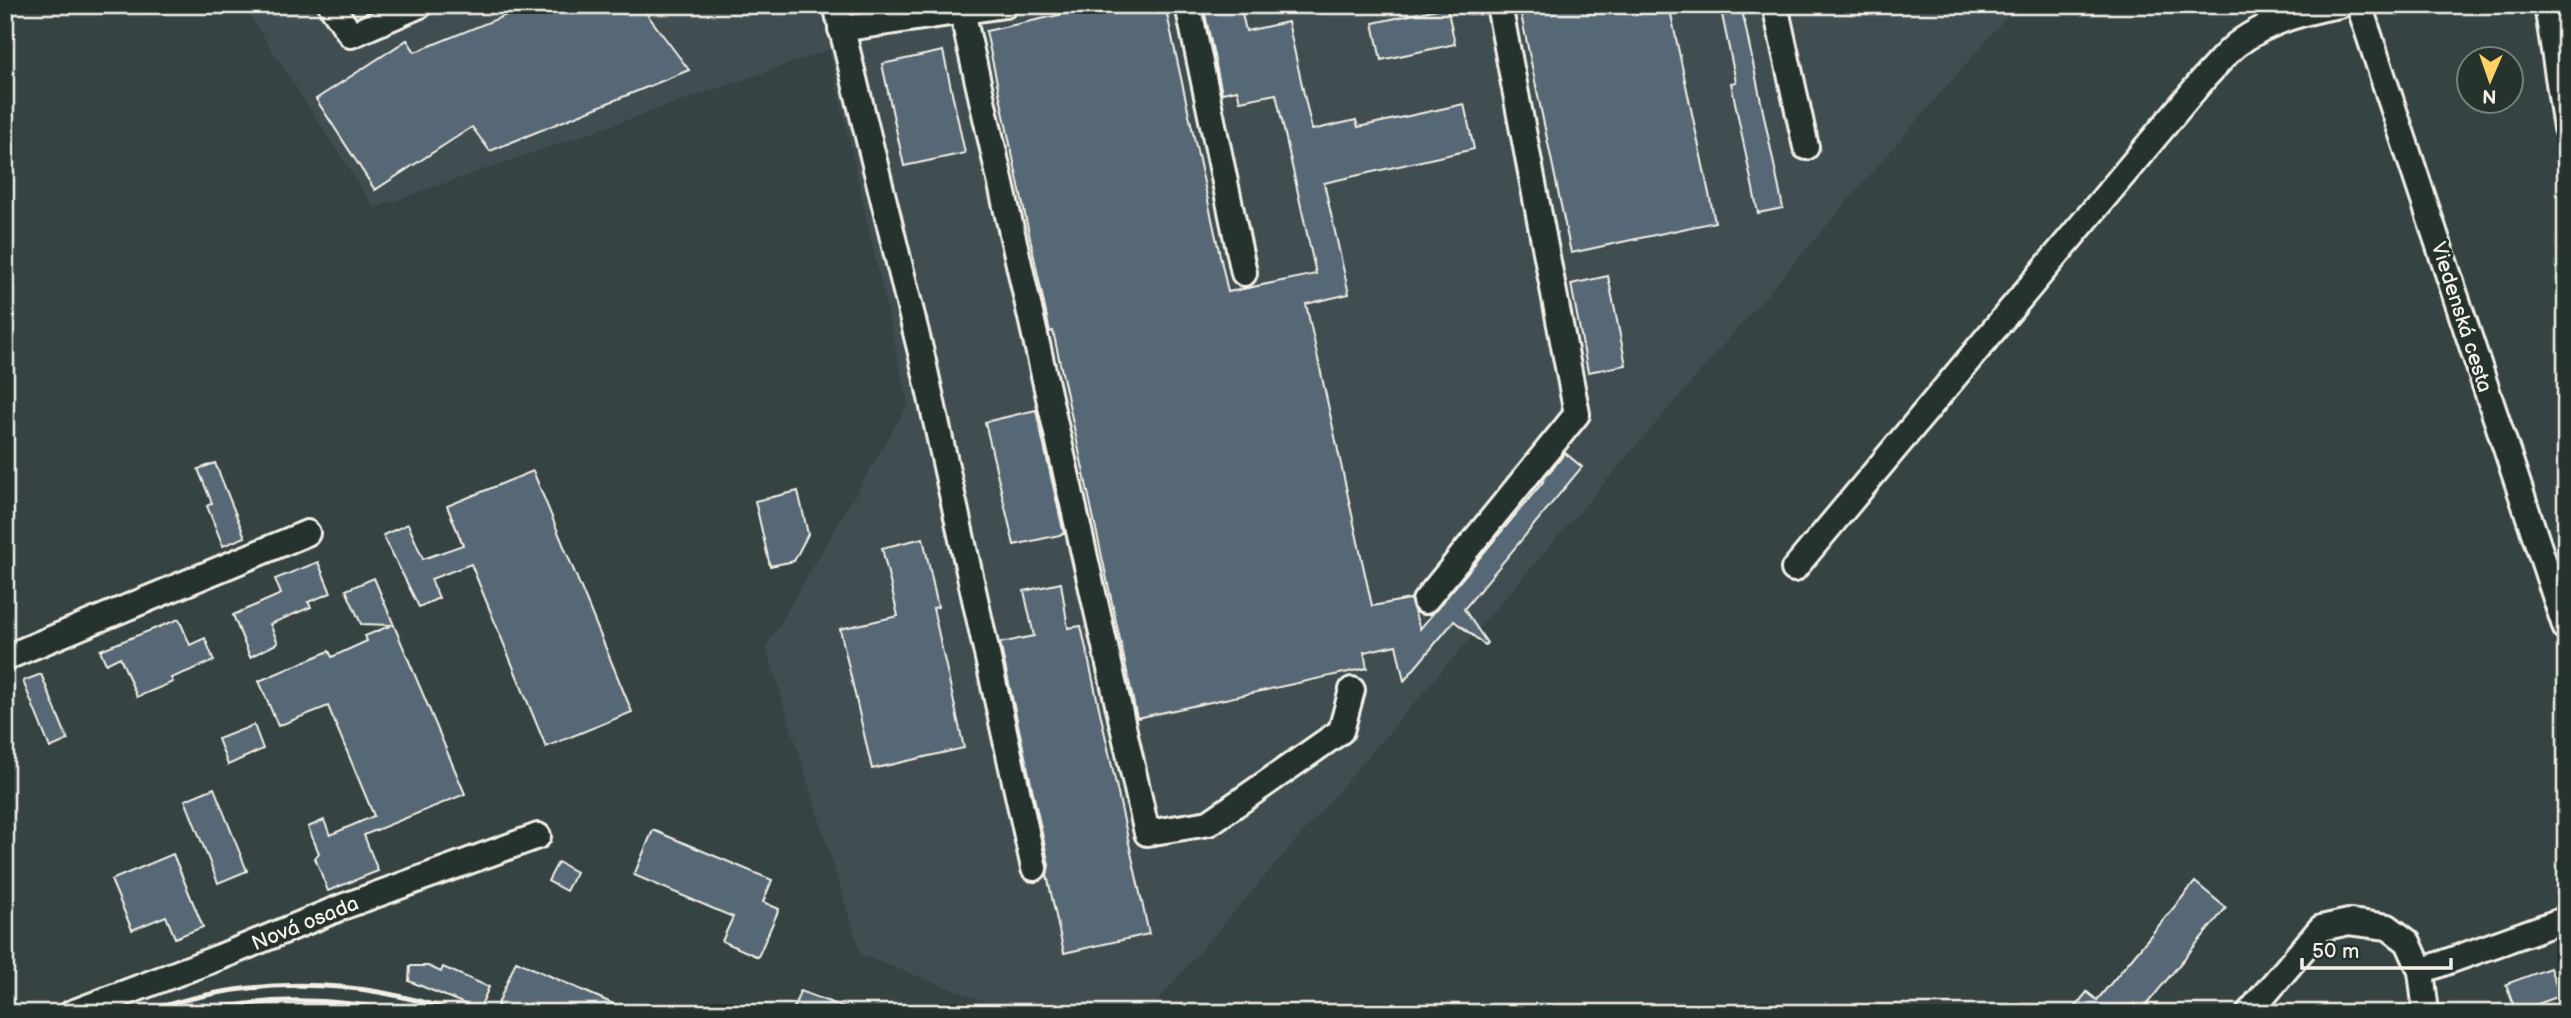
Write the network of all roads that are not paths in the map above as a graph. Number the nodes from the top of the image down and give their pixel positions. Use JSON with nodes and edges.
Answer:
{"nodes":[{"id":1,"x":331,"y":5,"type":"edge"},
{"id":2,"x":420,"y":5,"type":"edge"},
{"id":3,"x":1004,"y":5,"type":"edge"},
{"id":4,"x":1188,"y":5,"type":"edge"},
{"id":5,"x":1499,"y":5,"type":"edge"},
{"id":6,"x":1775,"y":5,"type":"edge"},
{"id":7,"x":2340,"y":5,"type":"edge"},
{"id":8,"x":2359,"y":5,"type":"edge"},
{"id":9,"x":2547,"y":5,"type":"edge"},
{"id":10,"x":962,"y":11,"type":"junction"},
{"id":11,"x":838,"y":17,"type":"edge"},
{"id":12,"x":2562,"y":79,"type":"edge"},
{"id":13,"x":2566,"y":128,"type":"edge"},
{"id":14,"x":1806,"y":147,"type":"dead end"},
{"id":15,"x":1244,"y":273,"type":"dead end"},
{"id":16,"x":307,"y":533,"type":"dead end"},
{"id":17,"x":1794,"y":569,"type":"dead end"},
{"id":18,"x":1425,"y":601,"type":"dead end"},
{"id":19,"x":2566,"y":629,"type":"edge"},
{"id":20,"x":5,"y":658,"type":"edge"},
{"id":21,"x":1352,"y":690,"type":"dead end"},
{"id":22,"x":538,"y":836,"type":"dead end"},
{"id":23,"x":1034,"y":868,"type":"dead end"},
{"id":24,"x":2566,"y":919,"type":"edge"},
{"id":25,"x":2421,"y":971,"type":"junction"},
{"id":26,"x":72,"y":1013,"type":"edge"},
{"id":27,"x":2249,"y":1013,"type":"edge"},
{"id":28,"x":2422,"y":1013,"type":"edge"}],
"edges":[{"from":1,"to":2,"type":"street"},
{"from":3,"to":10,"type":"street"},
{"from":4,"to":15,"type":"street"},
{"from":5,"to":18,"type":"street"},
{"from":6,"to":14,"type":"street"},
{"from":7,"to":17,"type":"street"},
{"from":8,"to":19,"type":"street","name":"Viedenská cesta"},
{"from":9,"to":12,"type":"street"},
{"from":10,"to":11,"type":"street"},
{"from":10,"to":21,"type":"street"},
{"from":11,"to":23,"type":"street"},
{"from":12,"to":13,"type":"street"},
{"from":16,"to":20,"type":"street"},
{"from":22,"to":26,"type":"street","name":"Nová osada"},
{"from":24,"to":25,"type":"street"},
{"from":25,"to":27,"type":"street"},
{"from":25,"to":28,"type":"street"}]}
